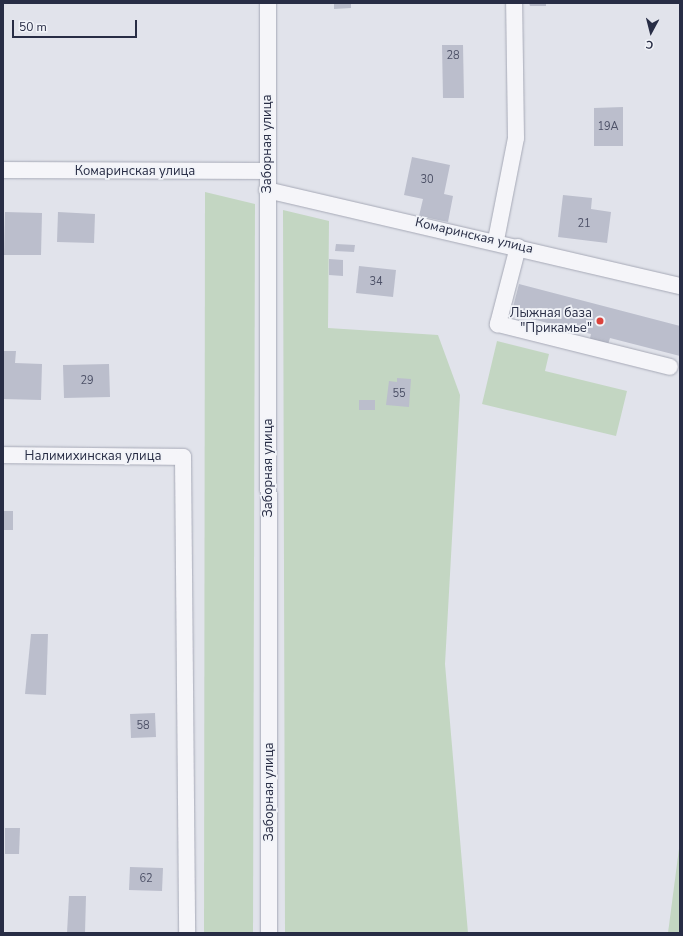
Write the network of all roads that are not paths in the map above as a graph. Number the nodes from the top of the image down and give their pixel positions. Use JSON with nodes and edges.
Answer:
{"nodes":[{"id":1,"x":268,"y":3,"type":"edge"},
{"id":2,"x":514,"y":3,"type":"edge"},
{"id":3,"x":3,"y":170,"type":"edge"},
{"id":4,"x":267,"y":171,"type":"junction"},
{"id":5,"x":268,"y":190,"type":"junction"},
{"id":6,"x":496,"y":240,"type":"junction"},
{"id":7,"x":518,"y":247,"type":"junction"},
{"id":8,"x":680,"y":286,"type":"edge"},
{"id":9,"x":670,"y":367,"type":"dead end"},
{"id":10,"x":3,"y":455,"type":"edge"},
{"id":11,"x":187,"y":933,"type":"edge"},
{"id":12,"x":269,"y":933,"type":"edge"}],
"edges":[{"from":1,"to":4,"type":"street","name":"Заборная улица"},
{"from":2,"to":6,"type":"street"},
{"from":3,"to":4,"type":"street","name":"Комаринская улица"},
{"from":4,"to":5,"type":"street","name":"Заборная улица"},
{"from":5,"to":6,"type":"street","name":"Комаринская улица"},
{"from":5,"to":12,"type":"street","name":"Заборная улица"},
{"from":6,"to":7,"type":"street","name":"Комаринская улица"},
{"from":7,"to":8,"type":"street","name":"Комаринская улица"},
{"from":7,"to":9,"type":"street"},
{"from":10,"to":11,"type":"street","name":"Налимихинская улица"}]}
